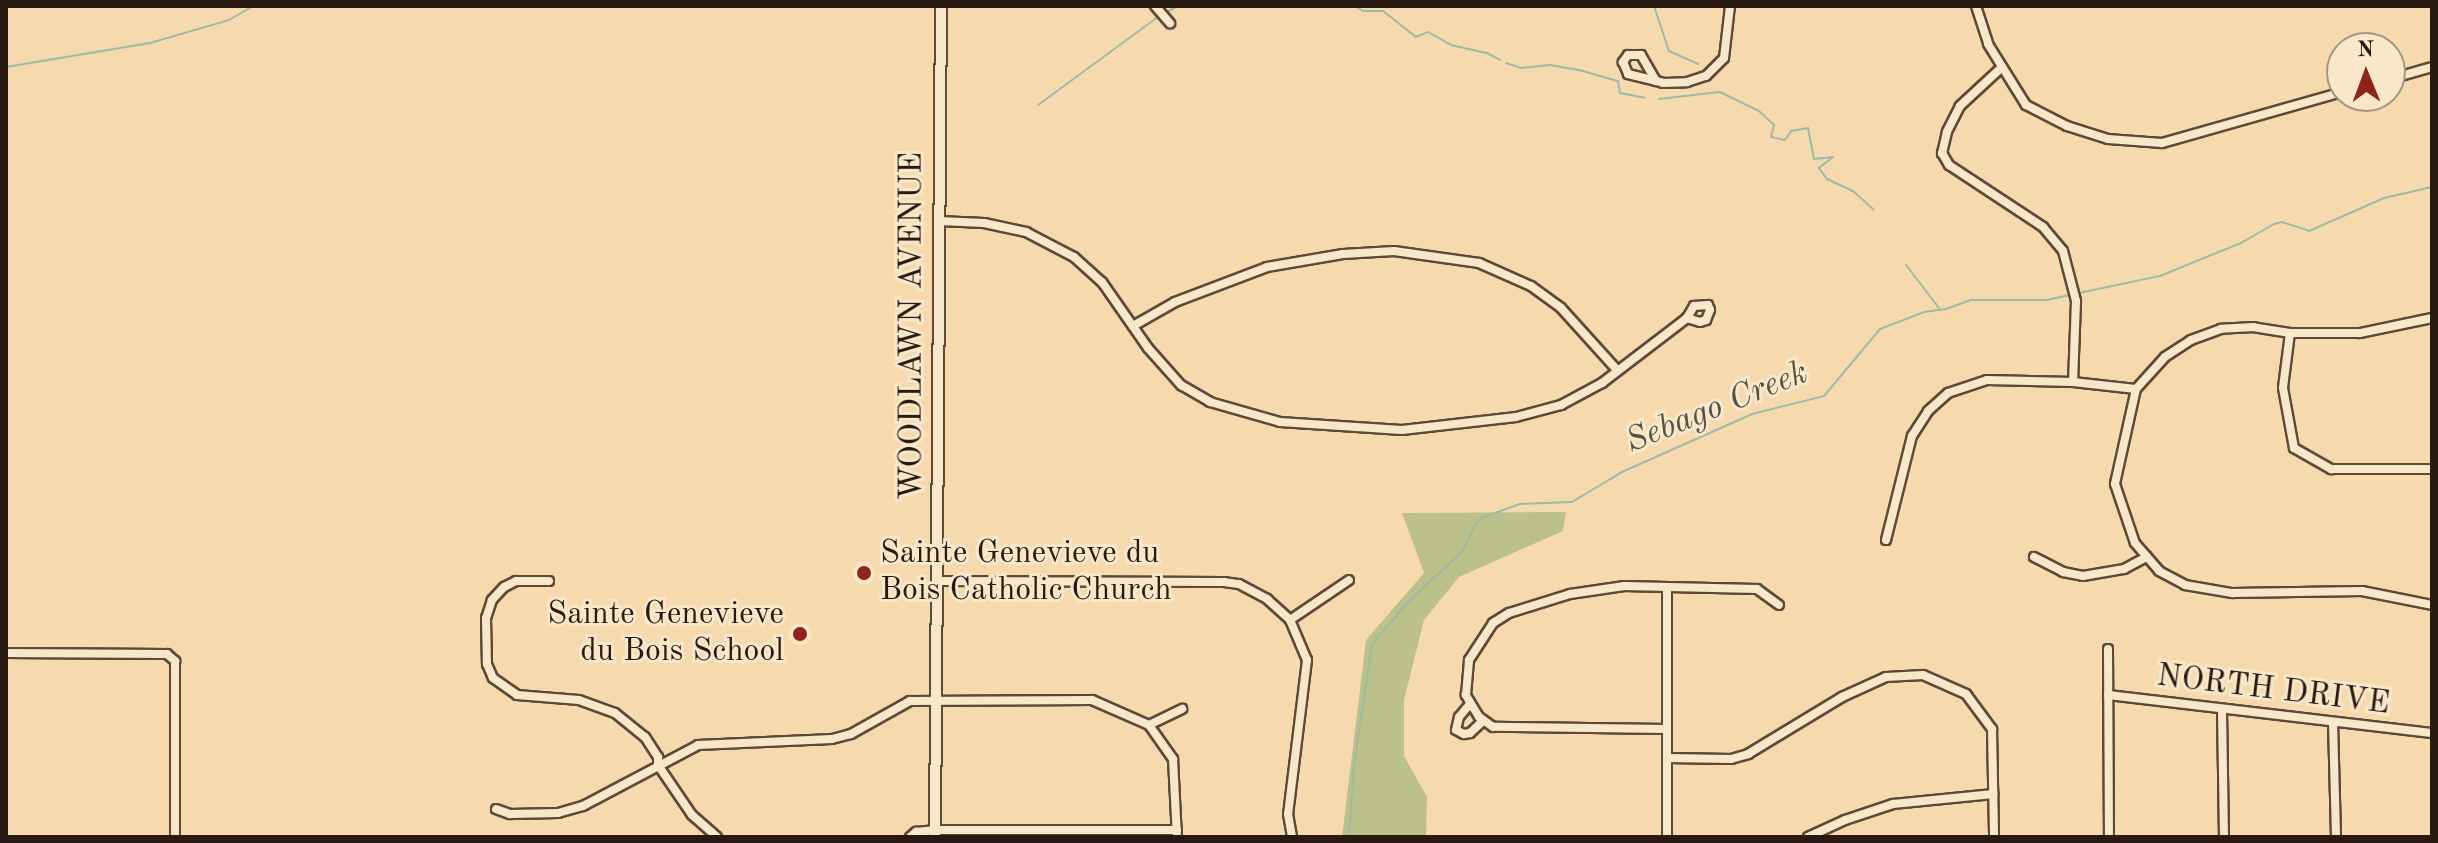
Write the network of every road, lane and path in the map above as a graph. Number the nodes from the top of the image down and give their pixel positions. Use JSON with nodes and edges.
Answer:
{"nodes":[{"id":1,"x":941,"y":6,"type":"edge"},
{"id":2,"x":1155,"y":6,"type":"edge"},
{"id":3,"x":1730,"y":6,"type":"edge"},
{"id":4,"x":1976,"y":6,"type":"edge"},
{"id":5,"x":1170,"y":23,"type":"dead end"},
{"id":6,"x":2432,"y":67,"type":"edge"},
{"id":7,"x":2001,"y":68,"type":"junction"},
{"id":8,"x":2406,"y":74,"type":"edge"},
{"id":9,"x":1656,"y":81,"type":"dead end"},
{"id":10,"x":2326,"y":97,"type":"edge"},
{"id":11,"x":939,"y":221,"type":"junction"},
{"id":12,"x":1687,"y":318,"type":"dead end"},
{"id":13,"x":2432,"y":318,"type":"edge"},
{"id":14,"x":1133,"y":326,"type":"junction"},
{"id":15,"x":2290,"y":333,"type":"junction"},
{"id":16,"x":1617,"y":370,"type":"junction"},
{"id":17,"x":2073,"y":382,"type":"junction"},
{"id":18,"x":2136,"y":389,"type":"junction"},
{"id":19,"x":2432,"y":469,"type":"edge"},
{"id":20,"x":1886,"y":540,"type":"dead end"},
{"id":21,"x":2034,"y":557,"type":"dead end"},
{"id":22,"x":2147,"y":557,"type":"junction"},
{"id":23,"x":1349,"y":580,"type":"dead end"},
{"id":24,"x":549,"y":581,"type":"dead end"},
{"id":25,"x":938,"y":581,"type":"junction"},
{"id":26,"x":1667,"y":587,"type":"junction"},
{"id":27,"x":1779,"y":605,"type":"dead end"},
{"id":28,"x":2432,"y":605,"type":"edge"},
{"id":29,"x":1290,"y":620,"type":"junction"},
{"id":30,"x":2108,"y":649,"type":"dead end"},
{"id":31,"x":6,"y":653,"type":"edge"},
{"id":32,"x":2108,"y":695,"type":"junction"},
{"id":33,"x":937,"y":700,"type":"junction"},
{"id":34,"x":1470,"y":704,"type":"junction"},
{"id":35,"x":1182,"y":709,"type":"dead end"},
{"id":36,"x":2222,"y":710,"type":"junction"},
{"id":37,"x":1483,"y":721,"type":"junction"},
{"id":38,"x":2333,"y":722,"type":"junction"},
{"id":39,"x":1149,"y":725,"type":"junction"},
{"id":40,"x":1667,"y":729,"type":"junction"},
{"id":41,"x":2432,"y":733,"type":"edge"},
{"id":42,"x":1667,"y":758,"type":"junction"},
{"id":43,"x":658,"y":765,"type":"junction"},
{"id":44,"x":1994,"y":794,"type":"junction"},
{"id":45,"x":496,"y":809,"type":"dead end"},
{"id":46,"x":1177,"y":833,"type":"edge"},
{"id":47,"x":936,"y":834,"type":"edge"},
{"id":48,"x":1006,"y":834,"type":"edge"},
{"id":49,"x":175,"y":837,"type":"edge"},
{"id":50,"x":717,"y":837,"type":"edge"},
{"id":51,"x":910,"y":837,"type":"edge"},
{"id":52,"x":1292,"y":837,"type":"edge"},
{"id":53,"x":1667,"y":837,"type":"edge"},
{"id":54,"x":1808,"y":837,"type":"edge"},
{"id":55,"x":1994,"y":837,"type":"edge"},
{"id":56,"x":2109,"y":837,"type":"edge"},
{"id":57,"x":2224,"y":837,"type":"edge"},
{"id":58,"x":2336,"y":837,"type":"edge"}],
"edges":[{"from":1,"to":11,"type":"street","name":"WOODLAWN AVENUE"},
{"from":2,"to":5,"type":"street"},
{"from":3,"to":9,"type":"street"},
{"from":4,"to":7,"type":"street"},
{"from":6,"to":8,"type":"street"},
{"from":7,"to":10,"type":"street"},
{"from":7,"to":17,"type":"street"},
{"from":11,"to":14,"type":"street"},
{"from":11,"to":25,"type":"street","name":"WOODLAWN AVENUE"},
{"from":12,"to":16,"type":"street"},
{"from":13,"to":15,"type":"street"},
{"from":14,"to":16,"type":"street"},
{"from":14,"to":16,"type":"street"},
{"from":15,"to":18,"type":"street"},
{"from":15,"to":19,"type":"street"},
{"from":17,"to":18,"type":"street"},
{"from":17,"to":20,"type":"street"},
{"from":18,"to":22,"type":"street"},
{"from":21,"to":22,"type":"street"},
{"from":22,"to":28,"type":"street"},
{"from":23,"to":29,"type":"street"},
{"from":24,"to":43,"type":"street"},
{"from":25,"to":29,"type":"street"},
{"from":25,"to":33,"type":"street","name":"WOODLAWN AVENUE"},
{"from":26,"to":27,"type":"street"},
{"from":26,"to":34,"type":"street"},
{"from":26,"to":40,"type":"street"},
{"from":29,"to":52,"type":"street"},
{"from":30,"to":32,"type":"street"},
{"from":31,"to":49,"type":"street"},
{"from":32,"to":36,"type":"street","name":"NORTH DRIVE"},
{"from":32,"to":56,"type":"street"},
{"from":33,"to":39,"type":"street"},
{"from":33,"to":43,"type":"street"},
{"from":33,"to":47,"type":"street","name":"WOODLAWN AVENUE"},
{"from":34,"to":37,"type":"street"},
{"from":34,"to":37,"type":"street"},
{"from":35,"to":39,"type":"street"},
{"from":36,"to":38,"type":"street","name":"NORTH DRIVE"},
{"from":36,"to":57,"type":"street"},
{"from":37,"to":40,"type":"street"},
{"from":38,"to":41,"type":"street","name":"NORTH DRIVE"},
{"from":38,"to":58,"type":"street"},
{"from":39,"to":46,"type":"street"},
{"from":40,"to":42,"type":"street"},
{"from":42,"to":44,"type":"street"},
{"from":42,"to":53,"type":"street"},
{"from":43,"to":45,"type":"street"},
{"from":43,"to":50,"type":"street"},
{"from":44,"to":54,"type":"street"},
{"from":44,"to":55,"type":"street"},
{"from":46,"to":48,"type":"street"},
{"from":47,"to":48,"type":"street"},
{"from":47,"to":51,"type":"street"}]}
